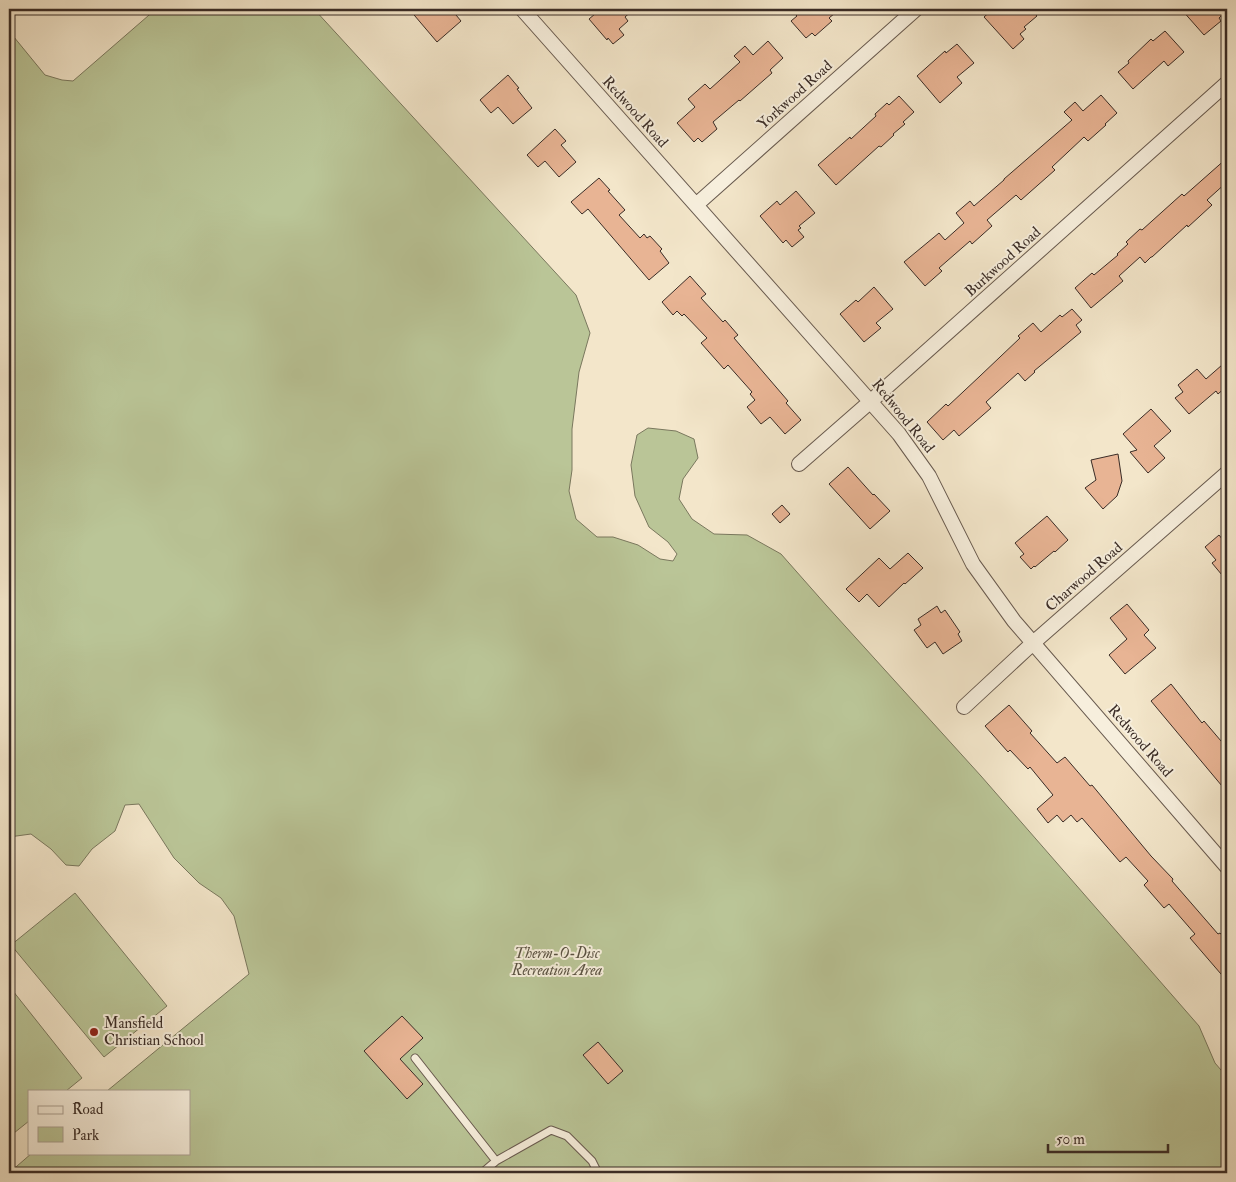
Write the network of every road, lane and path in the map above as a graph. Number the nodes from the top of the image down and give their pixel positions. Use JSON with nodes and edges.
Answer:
{"nodes":[{"id":1,"x":522,"y":9,"type":"edge"},
{"id":2,"x":916,"y":9,"type":"edge"},
{"id":3,"x":1227,"y":83,"type":"edge"},
{"id":4,"x":696,"y":204,"type":"junction"},
{"id":5,"x":871,"y":401,"type":"junction"},
{"id":6,"x":799,"y":464,"type":"dead end"},
{"id":7,"x":1227,"y":473,"type":"edge"},
{"id":8,"x":1033,"y":643,"type":"junction"},
{"id":9,"x":964,"y":706,"type":"dead end"},
{"id":10,"x":1227,"y":867,"type":"edge"},
{"id":11,"x":415,"y":1058,"type":"dead end"},
{"id":12,"x":496,"y":1160,"type":"junction"},
{"id":13,"x":482,"y":1173,"type":"edge"},
{"id":14,"x":598,"y":1173,"type":"edge"}],
"edges":[{"from":1,"to":4,"type":"street","name":"Redwood Road"},
{"from":2,"to":4,"type":"street","name":"Yorkwood Road"},
{"from":3,"to":5,"type":"street","name":"Burkwood Road"},
{"from":4,"to":5,"type":"street","name":"Redwood Road"},
{"from":5,"to":6,"type":"street","name":"Burkwood Road"},
{"from":5,"to":8,"type":"street","name":"Redwood Road"},
{"from":7,"to":8,"type":"street","name":"Charwood Road"},
{"from":8,"to":9,"type":"street","name":"Charwood Road"},
{"from":8,"to":10,"type":"street","name":"Redwood Road"},
{"from":11,"to":12,"type":"lane"},
{"from":12,"to":13,"type":"lane"},
{"from":12,"to":14,"type":"lane"}]}
